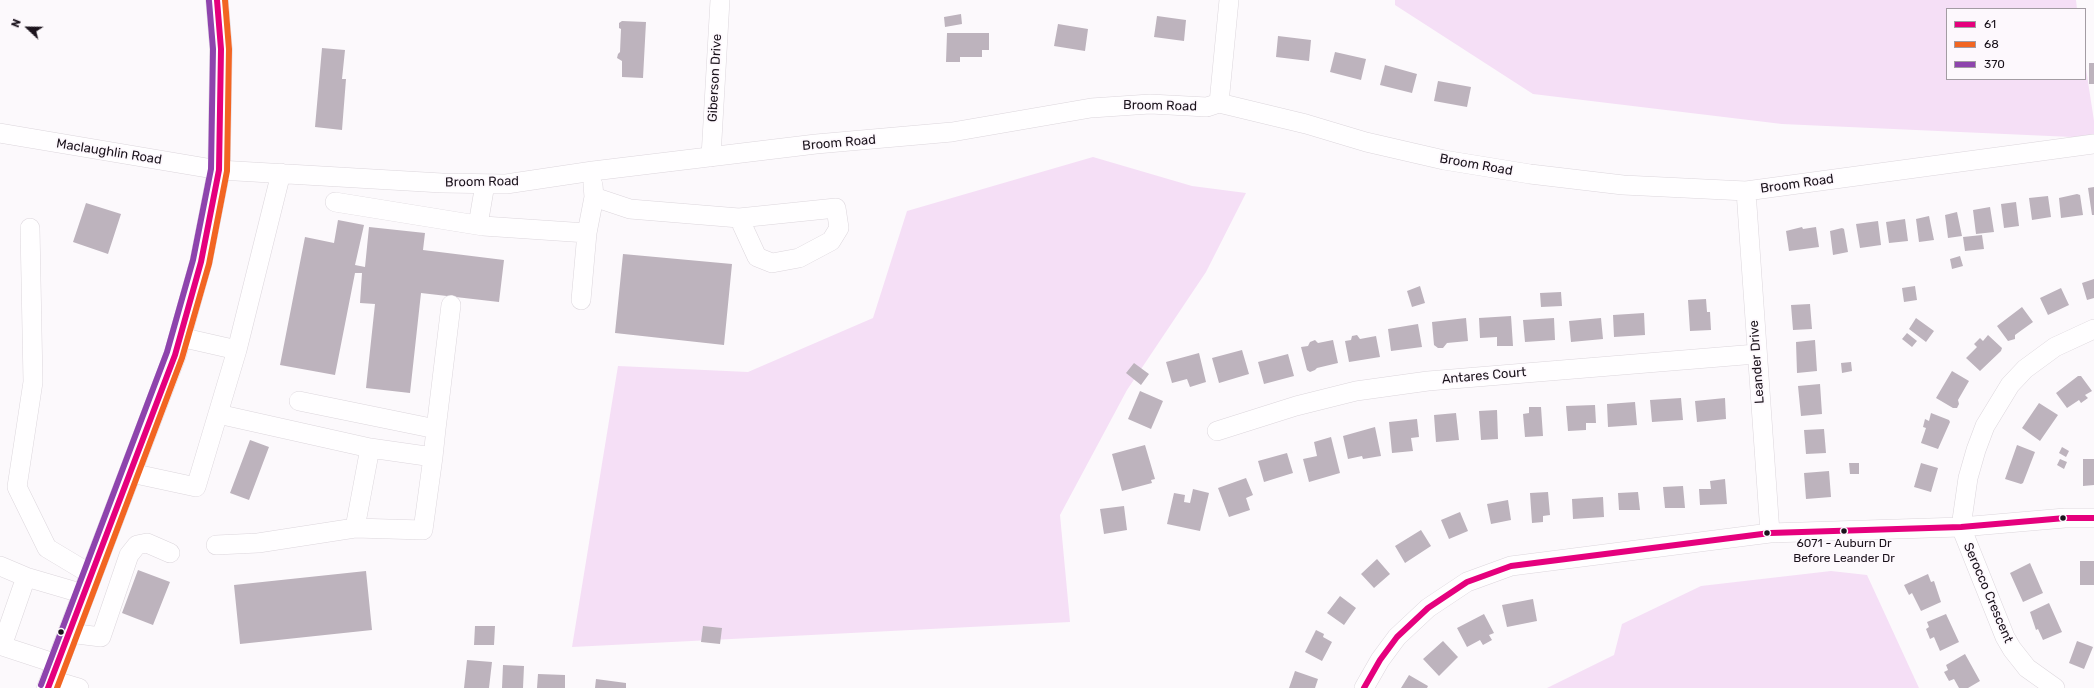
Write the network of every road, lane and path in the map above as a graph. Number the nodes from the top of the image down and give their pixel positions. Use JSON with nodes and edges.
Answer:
{"nodes":[{"id":1,"x":217,"y":0,"type":"edge"},
{"id":2,"x":720,"y":0,"type":"edge"},
{"id":3,"x":1229,"y":0,"type":"edge"},
{"id":4,"x":1219,"y":103,"type":"junction"},
{"id":5,"x":0,"y":133,"type":"edge"},
{"id":6,"x":2094,"y":144,"type":"edge"},
{"id":7,"x":711,"y":157,"type":"junction"},
{"id":8,"x":219,"y":170,"type":"junction"},
{"id":9,"x":593,"y":171,"type":"junction"},
{"id":10,"x":281,"y":173,"type":"junction"},
{"id":11,"x":485,"y":184,"type":"junction"},
{"id":12,"x":1746,"y":191,"type":"junction"},
{"id":13,"x":594,"y":196,"type":"junction"},
{"id":14,"x":335,"y":202,"type":"dead end"},
{"id":15,"x":740,"y":218,"type":"junction"},
{"id":16,"x":478,"y":225,"type":"junction"},
{"id":17,"x":30,"y":228,"type":"dead end"},
{"id":18,"x":587,"y":234,"type":"junction"},
{"id":19,"x":581,"y":300,"type":"dead end"},
{"id":20,"x":451,"y":305,"type":"dead end"},
{"id":21,"x":2094,"y":329,"type":"edge"},
{"id":22,"x":180,"y":337,"type":"junction"},
{"id":23,"x":237,"y":350,"type":"junction"},
{"id":24,"x":1756,"y":354,"type":"junction"},
{"id":25,"x":299,"y":401,"type":"dead end"},
{"id":26,"x":218,"y":414,"type":"junction"},
{"id":27,"x":436,"y":429,"type":"junction"},
{"id":28,"x":1217,"y":431,"type":"dead end"},
{"id":29,"x":370,"y":448,"type":"junction"},
{"id":30,"x":433,"y":457,"type":"junction"},
{"id":31,"x":131,"y":473,"type":"junction"},
{"id":32,"x":2094,"y":518,"type":"edge"},
{"id":33,"x":1961,"y":527,"type":"junction"},
{"id":34,"x":355,"y":528,"type":"junction"},
{"id":35,"x":1770,"y":533,"type":"junction"},
{"id":36,"x":216,"y":545,"type":"dead end"},
{"id":37,"x":170,"y":553,"type":"dead end"},
{"id":38,"x":0,"y":566,"type":"edge"},
{"id":39,"x":26,"y":577,"type":"junction"},
{"id":40,"x":88,"y":585,"type":"junction"},
{"id":41,"x":69,"y":633,"type":"junction"},
{"id":42,"x":1,"y":646,"type":"edge"},
{"id":43,"x":52,"y":677,"type":"edge"},
{"id":44,"x":79,"y":688,"type":"edge"},
{"id":45,"x":1364,"y":688,"type":"edge"},
{"id":46,"x":2055,"y":688,"type":"edge"}],
"edges":[{"from":1,"to":8,"type":"main road"},
{"from":2,"to":7,"type":"street","name":"Giberson Drive"},
{"from":3,"to":4,"type":"street"},
{"from":4,"to":7,"type":"street","name":"Broom Road"},
{"from":4,"to":12,"type":"street","name":"Broom Road"},
{"from":5,"to":8,"type":"street","name":"Maclaughlin Road"},
{"from":6,"to":12,"type":"street","name":"Broom Road"},
{"from":7,"to":9,"type":"street","name":"Broom Road"},
{"from":8,"to":10,"type":"street","name":"Broom Road"},
{"from":8,"to":22,"type":"main road"},
{"from":9,"to":11,"type":"street","name":"Broom Road"},
{"from":9,"to":13,"type":"street"},
{"from":10,"to":11,"type":"street","name":"Broom Road"},
{"from":10,"to":23,"type":"street"},
{"from":11,"to":16,"type":"street"},
{"from":12,"to":24,"type":"street","name":"Leander Drive"},
{"from":13,"to":15,"type":"street"},
{"from":13,"to":18,"type":"street"},
{"from":14,"to":16,"type":"street"},
{"from":15,"to":15,"type":"street"},
{"from":16,"to":18,"type":"street"},
{"from":17,"to":40,"type":"street"},
{"from":18,"to":19,"type":"street"},
{"from":20,"to":27,"type":"street"},
{"from":21,"to":33,"type":"street"},
{"from":22,"to":23,"type":"street"},
{"from":22,"to":31,"type":"main road"},
{"from":23,"to":26,"type":"street"},
{"from":24,"to":28,"type":"street","name":"Antares Court"},
{"from":24,"to":35,"type":"street","name":"Leander Drive"},
{"from":25,"to":27,"type":"street"},
{"from":26,"to":29,"type":"street"},
{"from":26,"to":31,"type":"street"},
{"from":27,"to":30,"type":"street"},
{"from":29,"to":30,"type":"street"},
{"from":29,"to":34,"type":"street"},
{"from":30,"to":34,"type":"street"},
{"from":31,"to":40,"type":"main road"},
{"from":32,"to":33,"type":"street"},
{"from":33,"to":35,"type":"street"},
{"from":33,"to":46,"type":"street","name":"Serocco Crescent"},
{"from":34,"to":36,"type":"street"},
{"from":35,"to":45,"type":"street"},
{"from":37,"to":41,"type":"street"},
{"from":38,"to":39,"type":"street"},
{"from":39,"to":40,"type":"street"},
{"from":39,"to":42,"type":"street"},
{"from":40,"to":41,"type":"main road"},
{"from":41,"to":43,"type":"main road"},
{"from":42,"to":43,"type":"street"},
{"from":43,"to":44,"type":"street"}]}
